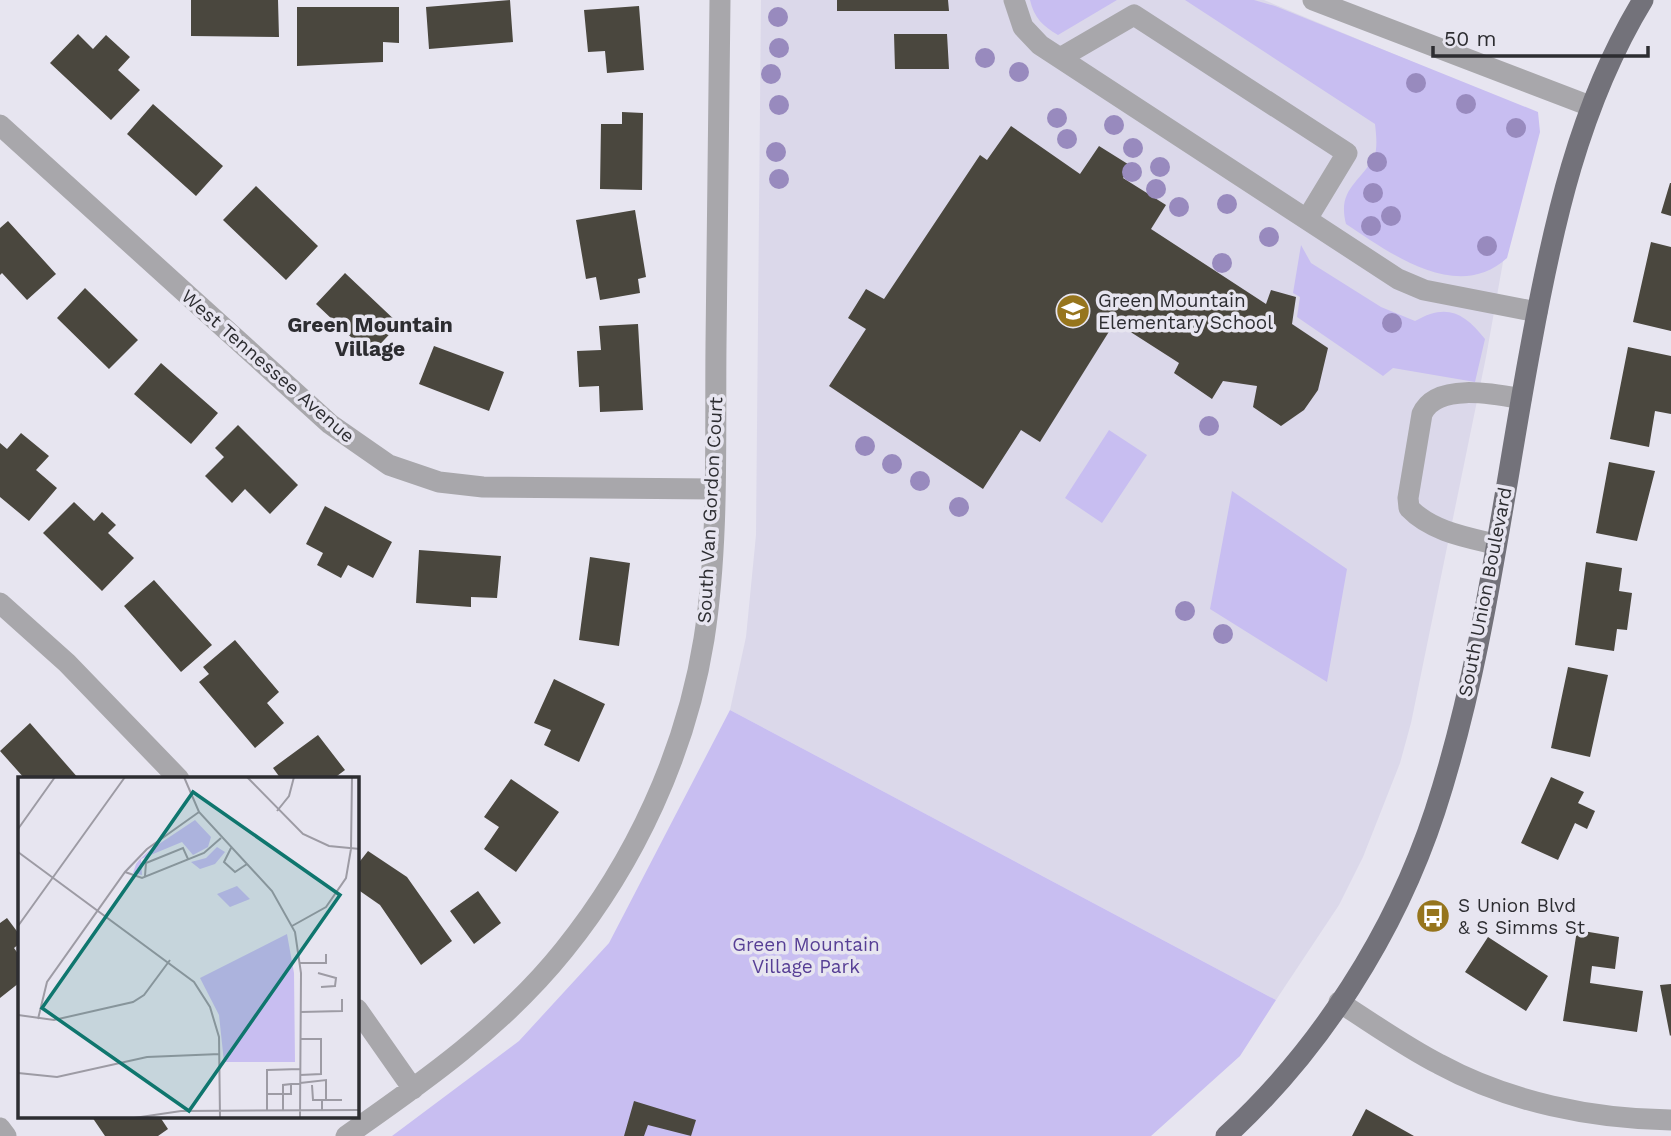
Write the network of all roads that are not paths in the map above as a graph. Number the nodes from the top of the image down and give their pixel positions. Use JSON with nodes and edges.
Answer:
{"nodes":[{"id":1,"x":719,"y":0,"type":"edge"},
{"id":2,"x":1014,"y":0,"type":"edge"},
{"id":3,"x":1313,"y":0,"type":"edge"},
{"id":4,"x":1643,"y":0,"type":"edge"},
{"id":5,"x":1060,"y":58,"type":"junction"},
{"id":6,"x":1590,"y":106,"type":"junction"},
{"id":7,"x":0,"y":125,"type":"edge"},
{"id":8,"x":1307,"y":219,"type":"junction"},
{"id":9,"x":1537,"y":312,"type":"junction"},
{"id":10,"x":1521,"y":399,"type":"junction"},
{"id":11,"x":715,"y":489,"type":"junction"},
{"id":12,"x":1495,"y":544,"type":"junction"},
{"id":13,"x":0,"y":603,"type":"edge"},
{"id":14,"x":177,"y":777,"type":"edge"},
{"id":15,"x":1339,"y":1002,"type":"junction"},
{"id":16,"x":359,"y":1012,"type":"edge"},
{"id":17,"x":413,"y":1089,"type":"junction"},
{"id":18,"x":1671,"y":1120,"type":"edge"},
{"id":19,"x":0,"y":1128,"type":"edge"},
{"id":20,"x":6,"y":1136,"type":"edge"},
{"id":21,"x":346,"y":1136,"type":"edge"},
{"id":22,"x":1226,"y":1136,"type":"edge"}],
"edges":[{"from":1,"to":11,"type":"street","name":"South Van Gordon Court"},
{"from":2,"to":5,"type":"street"},
{"from":3,"to":6,"type":"street"},
{"from":4,"to":6,"type":"main road","name":"South Union Boulevard"},
{"from":5,"to":8,"type":"street"},
{"from":5,"to":8,"type":"street"},
{"from":6,"to":9,"type":"main road","name":"South Union Boulevard"},
{"from":7,"to":11,"type":"street","name":"West Tennessee Avenue"},
{"from":8,"to":9,"type":"street"},
{"from":9,"to":10,"type":"main road","name":"South Union Boulevard"},
{"from":10,"to":12,"type":"main road","name":"South Union Boulevard"},
{"from":10,"to":12,"type":"street"},
{"from":11,"to":17,"type":"street","name":"South Van Gordon Court"},
{"from":12,"to":15,"type":"main road","name":"South Union Boulevard"},
{"from":13,"to":14,"type":"street"},
{"from":15,"to":18,"type":"street"},
{"from":15,"to":22,"type":"main road","name":"South Union Boulevard"},
{"from":16,"to":17,"type":"street"},
{"from":17,"to":21,"type":"street","name":"South Van Gordon Court"},
{"from":19,"to":20,"type":"street"}]}
